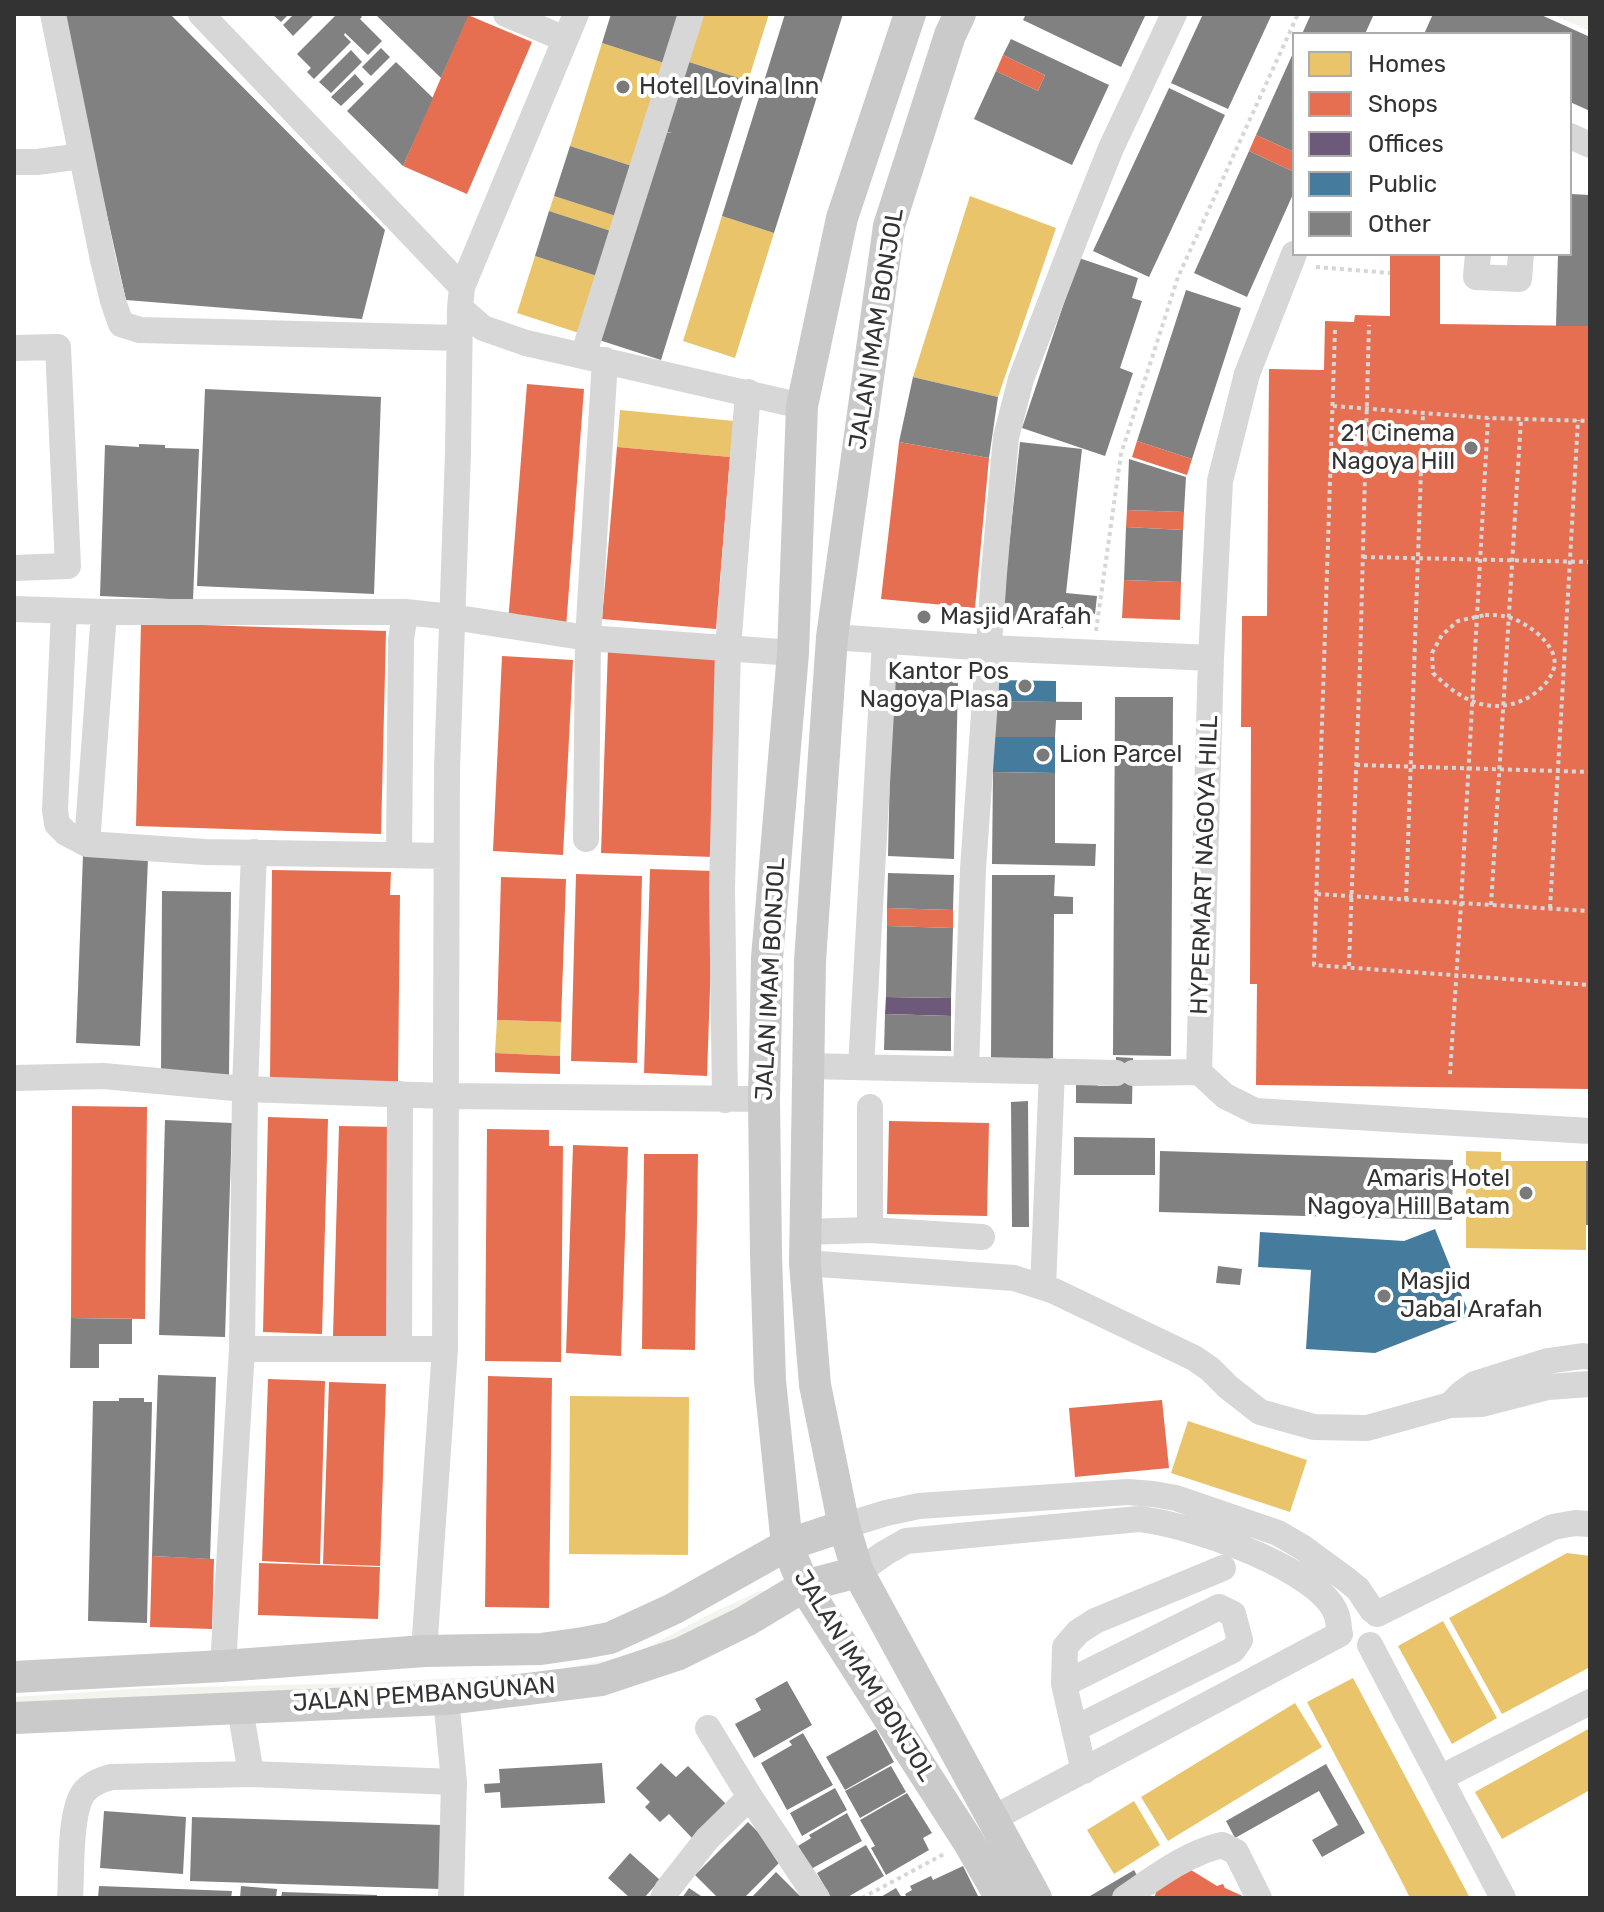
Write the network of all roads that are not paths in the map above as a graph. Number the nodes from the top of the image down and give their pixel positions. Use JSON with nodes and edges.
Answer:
{"nodes":[{"id":1,"x":53,"y":14,"type":"edge"},
{"id":2,"x":201,"y":14,"type":"edge"},
{"id":3,"x":506,"y":14,"type":"edge"},
{"id":4,"x":576,"y":14,"type":"edge"},
{"id":5,"x":691,"y":14,"type":"edge"},
{"id":6,"x":1174,"y":14,"type":"edge"},
{"id":7,"x":907,"y":15,"type":"edge"},
{"id":8,"x":955,"y":24,"type":"edge"},
{"id":9,"x":565,"y":39,"type":"junction"},
{"id":10,"x":82,"y":156,"type":"junction"},
{"id":11,"x":26,"y":162,"type":"edge"},
{"id":12,"x":1478,"y":256,"type":"edge"},
{"id":13,"x":1521,"y":256,"type":"edge"},
{"id":14,"x":1292,"y":260,"type":"edge"},
{"id":15,"x":461,"y":298,"type":"junction"},
{"id":16,"x":459,"y":338,"type":"junction"},
{"id":17,"x":14,"y":348,"type":"edge"},
{"id":18,"x":594,"y":358,"type":"junction"},
{"id":19,"x":748,"y":392,"type":"junction"},
{"id":20,"x":802,"y":406,"type":"junction"},
{"id":21,"x":14,"y":568,"type":"edge"},
{"id":22,"x":14,"y":609,"type":"edge"},
{"id":23,"x":64,"y":611,"type":"junction"},
{"id":24,"x":104,"y":612,"type":"junction"},
{"id":25,"x":405,"y":612,"type":"junction"},
{"id":26,"x":452,"y":617,"type":"junction"},
{"id":27,"x":832,"y":637,"type":"junction"},
{"id":28,"x":588,"y":638,"type":"junction"},
{"id":29,"x":885,"y":641,"type":"junction"},
{"id":30,"x":728,"y":648,"type":"junction"},
{"id":31,"x":989,"y":648,"type":"junction"},
{"id":32,"x":793,"y":653,"type":"junction"},
{"id":33,"x":1211,"y":658,"type":"junction"},
{"id":34,"x":586,"y":839,"type":"dead end"},
{"id":35,"x":87,"y":844,"type":"junction"},
{"id":36,"x":254,"y":852,"type":"junction"},
{"id":37,"x":399,"y":855,"type":"junction"},
{"id":38,"x":447,"y":856,"type":"junction"},
{"id":39,"x":767,"y":958,"type":"junction"},
{"id":40,"x":810,"y":961,"type":"junction"},
{"id":41,"x":807,"y":1066,"type":"junction"},
{"id":42,"x":861,"y":1067,"type":"junction"},
{"id":43,"x":966,"y":1069,"type":"junction"},
{"id":44,"x":1052,"y":1071,"type":"junction"},
{"id":45,"x":1199,"y":1072,"type":"junction"},
{"id":46,"x":14,"y":1078,"type":"edge"},
{"id":47,"x":245,"y":1089,"type":"junction"},
{"id":48,"x":400,"y":1094,"type":"junction"},
{"id":49,"x":445,"y":1096,"type":"junction"},
{"id":50,"x":764,"y":1099,"type":"junction"},
{"id":51,"x":725,"y":1100,"type":"junction"},
{"id":52,"x":870,"y":1107,"type":"dead end"},
{"id":53,"x":1590,"y":1131,"type":"edge"},
{"id":54,"x":870,"y":1230,"type":"junction"},
{"id":55,"x":982,"y":1237,"type":"dead end"},
{"id":56,"x":805,"y":1247,"type":"junction"},
{"id":57,"x":1043,"y":1287,"type":"junction"},
{"id":58,"x":242,"y":1349,"type":"junction"},
{"id":59,"x":399,"y":1349,"type":"junction"},
{"id":60,"x":445,"y":1349,"type":"junction"},
{"id":61,"x":1590,"y":1357,"type":"edge"},
{"id":62,"x":1590,"y":1384,"type":"edge"},
{"id":63,"x":1450,"y":1405,"type":"junction"},
{"id":64,"x":1590,"y":1524,"type":"edge"},
{"id":65,"x":844,"y":1526,"type":"junction"},
{"id":66,"x":787,"y":1545,"type":"junction"},
{"id":67,"x":1223,"y":1568,"type":"dead end"},
{"id":68,"x":858,"y":1572,"type":"junction"},
{"id":69,"x":804,"y":1586,"type":"junction"},
{"id":70,"x":1375,"y":1612,"type":"junction"},
{"id":71,"x":1340,"y":1631,"type":"junction"},
{"id":72,"x":1370,"y":1645,"type":"junction"},
{"id":73,"x":424,"y":1651,"type":"junction"},
{"id":74,"x":223,"y":1666,"type":"junction"},
{"id":75,"x":14,"y":1677,"type":"edge"},
{"id":76,"x":1064,"y":1684,"type":"junction"},
{"id":77,"x":446,"y":1699,"type":"junction"},
{"id":78,"x":1590,"y":1702,"type":"edge"},
{"id":79,"x":240,"y":1708,"type":"junction"},
{"id":80,"x":14,"y":1718,"type":"edge"},
{"id":81,"x":708,"y":1728,"type":"dead end"},
{"id":82,"x":1074,"y":1729,"type":"junction"},
{"id":83,"x":1084,"y":1771,"type":"junction"},
{"id":84,"x":251,"y":1774,"type":"junction"},
{"id":85,"x":1440,"y":1778,"type":"junction"},
{"id":86,"x":454,"y":1782,"type":"junction"},
{"id":87,"x":750,"y":1797,"type":"junction"},
{"id":88,"x":992,"y":1819,"type":"junction"},
{"id":89,"x":70,"y":1898,"type":"edge"},
{"id":90,"x":451,"y":1898,"type":"edge"},
{"id":91,"x":663,"y":1898,"type":"edge"},
{"id":92,"x":817,"y":1898,"type":"edge"},
{"id":93,"x":1001,"y":1898,"type":"edge"},
{"id":94,"x":1036,"y":1898,"type":"edge"},
{"id":95,"x":1125,"y":1898,"type":"edge"},
{"id":96,"x":1259,"y":1898,"type":"edge"},
{"id":97,"x":1503,"y":1898,"type":"edge"}],
"edges":[{"from":1,"to":10,"type":"street"},
{"from":2,"to":15,"type":"street"},
{"from":3,"to":9,"type":"street"},
{"from":4,"to":9,"type":"street"},
{"from":5,"to":18,"type":"street"},
{"from":6,"to":31,"type":"street"},
{"from":7,"to":8,"type":"main road"},
{"from":7,"to":20,"type":"main road","name":"JALAN IMAM BONJOL"},
{"from":8,"to":27,"type":"main road","name":"JALAN IMAM BONJOL"},
{"from":9,"to":15,"type":"street"},
{"from":10,"to":11,"type":"street"},
{"from":10,"to":16,"type":"street"},
{"from":12,"to":13,"type":"street"},
{"from":14,"to":33,"type":"street","name":"HYPERMART NAGOYA HILL"},
{"from":15,"to":16,"type":"street"},
{"from":15,"to":18,"type":"street"},
{"from":16,"to":26,"type":"street"},
{"from":17,"to":21,"type":"street"},
{"from":18,"to":19,"type":"street"},
{"from":18,"to":28,"type":"street"},
{"from":19,"to":20,"type":"street"},
{"from":19,"to":30,"type":"street"},
{"from":20,"to":32,"type":"main road","name":"JALAN IMAM BONJOL"},
{"from":22,"to":23,"type":"street"},
{"from":23,"to":24,"type":"street"},
{"from":23,"to":35,"type":"street"},
{"from":24,"to":25,"type":"street"},
{"from":24,"to":35,"type":"street"},
{"from":25,"to":26,"type":"street"},
{"from":25,"to":37,"type":"street"},
{"from":26,"to":28,"type":"street"},
{"from":26,"to":38,"type":"street"},
{"from":27,"to":29,"type":"street"},
{"from":27,"to":40,"type":"main road","name":"JALAN IMAM BONJOL"},
{"from":28,"to":30,"type":"street"},
{"from":28,"to":34,"type":"street"},
{"from":29,"to":31,"type":"street"},
{"from":29,"to":42,"type":"street"},
{"from":30,"to":32,"type":"street"},
{"from":30,"to":51,"type":"street"},
{"from":31,"to":33,"type":"street"},
{"from":31,"to":43,"type":"street"},
{"from":32,"to":39,"type":"main road","name":"JALAN IMAM BONJOL"},
{"from":33,"to":45,"type":"street","name":"HYPERMART NAGOYA HILL"},
{"from":35,"to":36,"type":"street"},
{"from":36,"to":37,"type":"street"},
{"from":36,"to":47,"type":"street"},
{"from":37,"to":38,"type":"street"},
{"from":38,"to":49,"type":"street"},
{"from":39,"to":40,"type":"main road"},
{"from":39,"to":50,"type":"main road","name":"JALAN IMAM BONJOL"},
{"from":40,"to":41,"type":"main road","name":"JALAN IMAM BONJOL"},
{"from":41,"to":42,"type":"street"},
{"from":41,"to":56,"type":"main road","name":"JALAN IMAM BONJOL"},
{"from":42,"to":43,"type":"street"},
{"from":43,"to":44,"type":"street"},
{"from":44,"to":45,"type":"street"},
{"from":44,"to":57,"type":"street"},
{"from":45,"to":53,"type":"street"},
{"from":46,"to":47,"type":"street"},
{"from":47,"to":48,"type":"street"},
{"from":47,"to":58,"type":"street"},
{"from":48,"to":49,"type":"street"},
{"from":48,"to":59,"type":"street"},
{"from":49,"to":51,"type":"street"},
{"from":49,"to":60,"type":"street"},
{"from":50,"to":51,"type":"street"},
{"from":50,"to":66,"type":"main road","name":"JALAN IMAM BONJOL"},
{"from":52,"to":54,"type":"street"},
{"from":54,"to":55,"type":"street"},
{"from":54,"to":56,"type":"street"},
{"from":56,"to":57,"type":"street"},
{"from":56,"to":65,"type":"main road","name":"JALAN IMAM BONJOL"},
{"from":57,"to":63,"type":"street"},
{"from":58,"to":59,"type":"street"},
{"from":58,"to":74,"type":"street"},
{"from":59,"to":60,"type":"street"},
{"from":60,"to":73,"type":"street"},
{"from":61,"to":63,"type":"street"},
{"from":62,"to":63,"type":"street"},
{"from":64,"to":70,"type":"street"},
{"from":65,"to":66,"type":"main road","name":"JALAN PEMBANGUNAN"},
{"from":65,"to":68,"type":"main road","name":"JALAN IMAM BONJOL"},
{"from":65,"to":70,"type":"street"},
{"from":66,"to":69,"type":"main road","name":"JALAN IMAM BONJOL"},
{"from":66,"to":73,"type":"main road","name":"JALAN PEMBANGUNAN"},
{"from":67,"to":76,"type":"street"},
{"from":68,"to":69,"type":"main road","name":"JALAN PEMBANGUNAN"},
{"from":68,"to":71,"type":"street"},
{"from":68,"to":88,"type":"main road","name":"JALAN IMAM BONJOL"},
{"from":69,"to":77,"type":"main road","name":"JALAN PEMBANGUNAN"},
{"from":69,"to":93,"type":"main road","name":"JALAN IMAM BONJOL"},
{"from":70,"to":71,"type":"street"},
{"from":70,"to":72,"type":"street"},
{"from":71,"to":72,"type":"street"},
{"from":71,"to":83,"type":"street"},
{"from":72,"to":85,"type":"street"},
{"from":73,"to":74,"type":"main road","name":"JALAN PEMBANGUNAN"},
{"from":74,"to":75,"type":"main road","name":"JALAN PEMBANGUNAN"},
{"from":76,"to":82,"type":"street"},
{"from":76,"to":82,"type":"street"},
{"from":77,"to":79,"type":"main road","name":"JALAN PEMBANGUNAN"},
{"from":77,"to":86,"type":"street"},
{"from":78,"to":85,"type":"street"},
{"from":79,"to":80,"type":"main road","name":"JALAN PEMBANGUNAN"},
{"from":79,"to":84,"type":"street"},
{"from":81,"to":87,"type":"street"},
{"from":82,"to":83,"type":"street"},
{"from":83,"to":88,"type":"street"},
{"from":84,"to":86,"type":"street"},
{"from":84,"to":89,"type":"street"},
{"from":85,"to":97,"type":"street"},
{"from":86,"to":90,"type":"street"},
{"from":87,"to":91,"type":"street"},
{"from":87,"to":92,"type":"street"},
{"from":88,"to":94,"type":"main road","name":"JALAN IMAM BONJOL"},
{"from":95,"to":96,"type":"street"}]}
